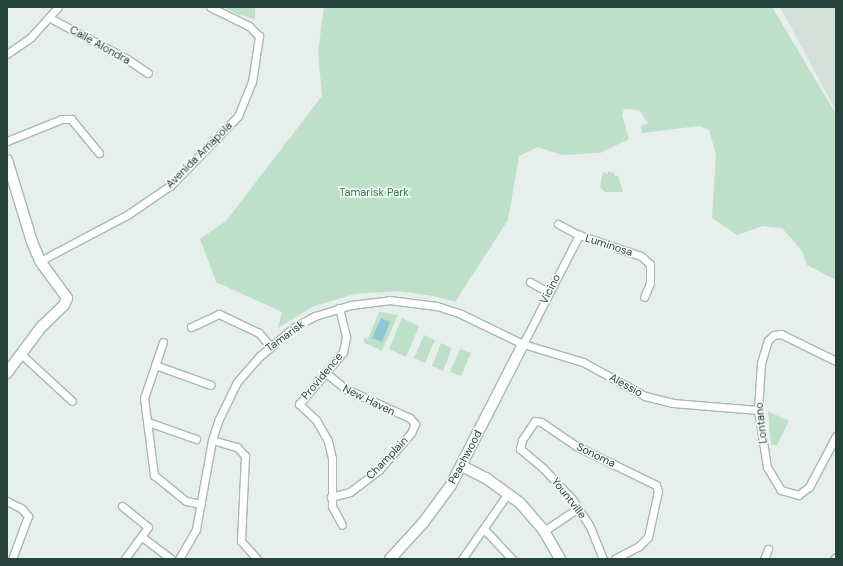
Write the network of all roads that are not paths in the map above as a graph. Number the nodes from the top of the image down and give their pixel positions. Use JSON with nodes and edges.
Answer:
{"nodes":[{"id":1,"x":58,"y":7,"type":"edge"},
{"id":2,"x":210,"y":7,"type":"edge"},
{"id":3,"x":50,"y":18,"type":"junction"},
{"id":4,"x":7,"y":54,"type":"edge"},
{"id":5,"x":148,"y":73,"type":"dead end"},
{"id":6,"x":7,"y":141,"type":"edge"},
{"id":7,"x":99,"y":153,"type":"dead end"},
{"id":8,"x":7,"y":160,"type":"edge"},
{"id":9,"x":558,"y":224,"type":"dead end"},
{"id":10,"x":579,"y":235,"type":"junction"},
{"id":11,"x":40,"y":261,"type":"junction"},
{"id":12,"x":530,"y":282,"type":"dead end"},
{"id":13,"x":548,"y":292,"type":"junction"},
{"id":14,"x":644,"y":297,"type":"dead end"},
{"id":15,"x":339,"y":308,"type":"junction"},
{"id":16,"x":191,"y":327,"type":"dead end"},
{"id":17,"x":163,"y":342,"type":"dead end"},
{"id":18,"x":523,"y":344,"type":"junction"},
{"id":19,"x":270,"y":346,"type":"junction"},
{"id":20,"x":21,"y":354,"type":"junction"},
{"id":21,"x":836,"y":362,"type":"edge"},
{"id":22,"x":155,"y":365,"type":"junction"},
{"id":23,"x":7,"y":373,"type":"edge"},
{"id":24,"x":326,"y":373,"type":"junction"},
{"id":25,"x":210,"y":385,"type":"dead end"},
{"id":26,"x":72,"y":401,"type":"dead end"},
{"id":27,"x":758,"y":410,"type":"junction"},
{"id":28,"x":538,"y":421,"type":"joint"},
{"id":29,"x":148,"y":422,"type":"junction"},
{"id":30,"x":414,"y":422,"type":"joint"},
{"id":31,"x":836,"y":436,"type":"edge"},
{"id":32,"x":196,"y":439,"type":"dead end"},
{"id":33,"x":212,"y":440,"type":"junction"},
{"id":34,"x":462,"y":466,"type":"junction"},
{"id":35,"x":508,"y":493,"type":"junction"},
{"id":36,"x":331,"y":497,"type":"junction"},
{"id":37,"x":7,"y":500,"type":"edge"},
{"id":38,"x":201,"y":504,"type":"junction"},
{"id":39,"x":122,"y":506,"type":"dead end"},
{"id":40,"x":578,"y":508,"type":"junction"},
{"id":41,"x":342,"y":525,"type":"dead end"},
{"id":42,"x":484,"y":528,"type":"junction"},
{"id":43,"x":544,"y":531,"type":"junction"},
{"id":44,"x":142,"y":537,"type":"junction"},
{"id":45,"x":768,"y":549,"type":"dead end"},
{"id":46,"x":12,"y":559,"type":"edge"},
{"id":47,"x":125,"y":559,"type":"edge"},
{"id":48,"x":171,"y":559,"type":"edge"},
{"id":49,"x":179,"y":559,"type":"edge"},
{"id":50,"x":257,"y":559,"type":"edge"},
{"id":51,"x":390,"y":559,"type":"edge"},
{"id":52,"x":462,"y":559,"type":"edge"},
{"id":53,"x":512,"y":559,"type":"edge"},
{"id":54,"x":560,"y":559,"type":"edge"},
{"id":55,"x":604,"y":559,"type":"edge"},
{"id":56,"x":615,"y":559,"type":"edge"},
{"id":57,"x":764,"y":559,"type":"edge"}],
"edges":[{"from":1,"to":3,"type":"street"},
{"from":2,"to":11,"type":"street","name":"Avenida Amapola"},
{"from":3,"to":4,"type":"street"},
{"from":3,"to":5,"type":"street","name":"Calle Alondra"},
{"from":6,"to":7,"type":"street"},
{"from":8,"to":11,"type":"street"},
{"from":9,"to":10,"type":"street","name":"Luminosa"},
{"from":10,"to":13,"type":"street","name":"Vicino"},
{"from":10,"to":14,"type":"street","name":"Luminosa"},
{"from":11,"to":20,"type":"street"},
{"from":12,"to":13,"type":"street"},
{"from":13,"to":18,"type":"street","name":"Vicino"},
{"from":15,"to":18,"type":"street","name":"Tamarisk"},
{"from":15,"to":19,"type":"street","name":"Tamarisk"},
{"from":15,"to":24,"type":"street","name":"Providence"},
{"from":16,"to":19,"type":"street"},
{"from":17,"to":22,"type":"street"},
{"from":18,"to":27,"type":"street","name":"Alessio"},
{"from":18,"to":34,"type":"street","name":"Peachwood"},
{"from":19,"to":33,"type":"street","name":"Tamarisk"},
{"from":20,"to":23,"type":"street"},
{"from":20,"to":26,"type":"street"},
{"from":21,"to":27,"type":"street","name":"Lontano"},
{"from":22,"to":25,"type":"street"},
{"from":22,"to":29,"type":"street"},
{"from":24,"to":30,"type":"street","name":"New Haven"},
{"from":24,"to":36,"type":"street","name":"Providence"},
{"from":27,"to":31,"type":"street","name":"Lontano"},
{"from":28,"to":40,"type":"street","name":"Yountville"},
{"from":28,"to":56,"type":"street","name":"Sonoma"},
{"from":29,"to":32,"type":"street"},
{"from":29,"to":38,"type":"street"},
{"from":30,"to":36,"type":"street","name":"Champlain"},
{"from":33,"to":38,"type":"street","name":"Tamarisk"},
{"from":33,"to":50,"type":"street"},
{"from":34,"to":35,"type":"street"},
{"from":34,"to":51,"type":"street","name":"Peachwood"},
{"from":35,"to":42,"type":"street"},
{"from":35,"to":43,"type":"street"},
{"from":36,"to":41,"type":"street","name":"Providence"},
{"from":37,"to":46,"type":"street"},
{"from":38,"to":49,"type":"street","name":"Tamarisk"},
{"from":39,"to":44,"type":"street"},
{"from":40,"to":43,"type":"street"},
{"from":40,"to":55,"type":"street","name":"Yountville"},
{"from":42,"to":52,"type":"street"},
{"from":42,"to":53,"type":"street"},
{"from":43,"to":54,"type":"street"},
{"from":44,"to":47,"type":"street"},
{"from":44,"to":48,"type":"street"},
{"from":45,"to":57,"type":"street"}]}
